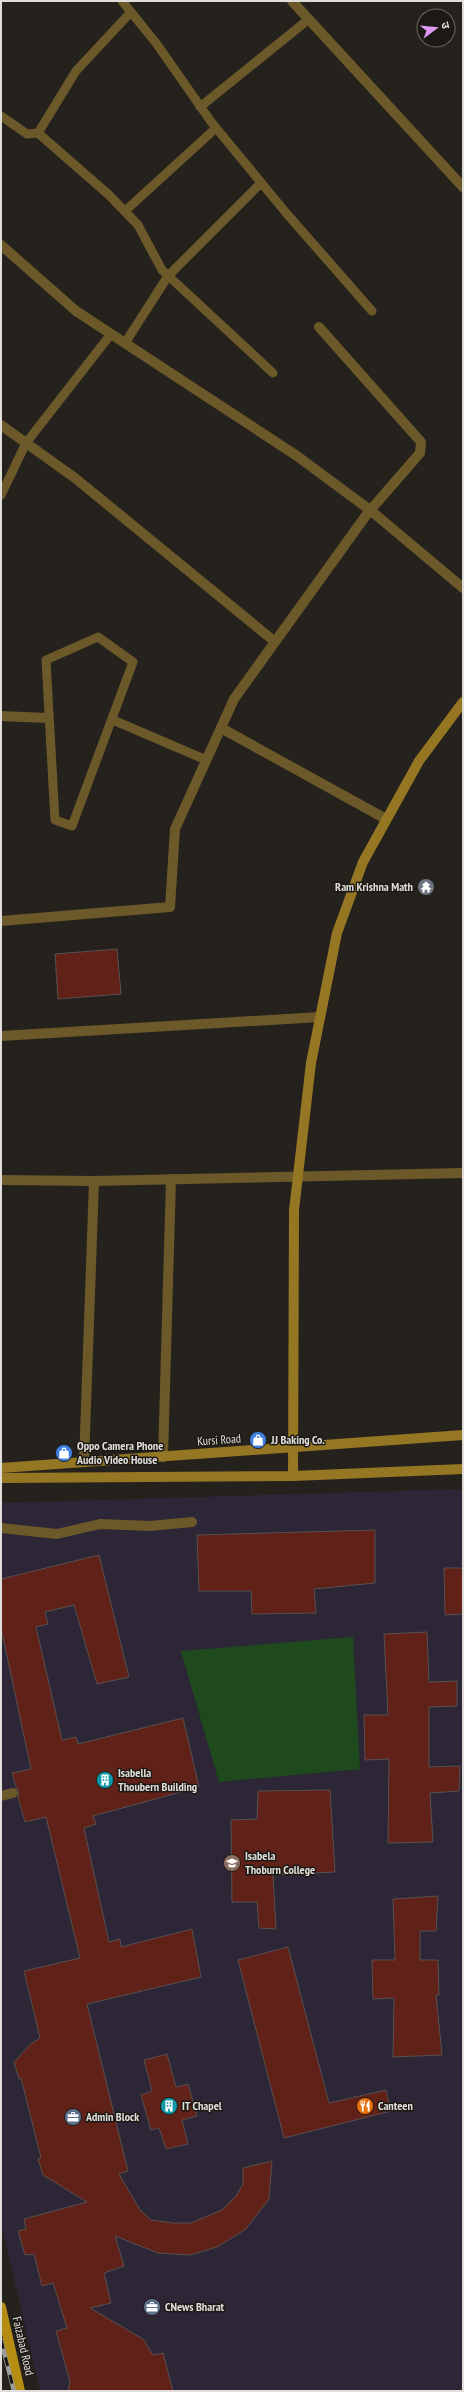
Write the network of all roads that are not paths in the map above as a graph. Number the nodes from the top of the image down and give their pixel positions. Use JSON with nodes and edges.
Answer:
{"nodes":[{"id":1,"x":122,"y":1,"type":"edge"},
{"id":2,"x":295,"y":2,"type":"edge"},
{"id":3,"x":131,"y":12,"type":"junction"},
{"id":4,"x":309,"y":19,"type":"junction"},
{"id":5,"x":200,"y":107,"type":"junction"},
{"id":6,"x":1,"y":116,"type":"edge"},
{"id":7,"x":216,"y":128,"type":"junction"},
{"id":8,"x":38,"y":133,"type":"junction"},
{"id":9,"x":260,"y":183,"type":"junction"},
{"id":10,"x":463,"y":187,"type":"edge"},
{"id":11,"x":125,"y":211,"type":"junction"},
{"id":12,"x":1,"y":245,"type":"edge"},
{"id":13,"x":168,"y":276,"type":"junction"},
{"id":14,"x":372,"y":311,"type":"dead end"},
{"id":15,"x":319,"y":327,"type":"dead end"},
{"id":16,"x":111,"y":334,"type":"junction"},
{"id":17,"x":125,"y":343,"type":"junction"},
{"id":18,"x":273,"y":373,"type":"dead end"},
{"id":19,"x":1,"y":425,"type":"edge"},
{"id":20,"x":26,"y":443,"type":"junction"},
{"id":21,"x":1,"y":495,"type":"edge"},
{"id":22,"x":370,"y":510,"type":"junction"},
{"id":23,"x":463,"y":588,"type":"edge"},
{"id":24,"x":274,"y":641,"type":"junction"},
{"id":25,"x":463,"y":702,"type":"edge"},
{"id":26,"x":1,"y":716,"type":"edge"},
{"id":27,"x":48,"y":718,"type":"junction"},
{"id":28,"x":113,"y":720,"type":"junction"},
{"id":29,"x":221,"y":728,"type":"junction"},
{"id":30,"x":206,"y":760,"type":"junction"},
{"id":31,"x":386,"y":819,"type":"junction"},
{"id":32,"x":1,"y":921,"type":"edge"},
{"id":33,"x":320,"y":1017,"type":"junction"},
{"id":34,"x":1,"y":1036,"type":"edge"},
{"id":35,"x":463,"y":1173,"type":"edge"},
{"id":36,"x":298,"y":1176,"type":"junction"},
{"id":37,"x":170,"y":1179,"type":"junction"},
{"id":38,"x":1,"y":1180,"type":"edge"},
{"id":39,"x":94,"y":1181,"type":"junction"},
{"id":40,"x":463,"y":1436,"type":"edge"},
{"id":41,"x":293,"y":1448,"type":"junction"},
{"id":42,"x":163,"y":1457,"type":"junction"},
{"id":43,"x":84,"y":1462,"type":"junction"},
{"id":44,"x":1,"y":1468,"type":"edge"},
{"id":45,"x":463,"y":1469,"type":"edge"},
{"id":46,"x":293,"y":1476,"type":"junction"},
{"id":47,"x":1,"y":1478,"type":"edge"},
{"id":48,"x":192,"y":1522,"type":"dead end"},
{"id":49,"x":1,"y":1528,"type":"edge"},
{"id":50,"x":13,"y":1793,"type":"dead end"},
{"id":51,"x":1,"y":1796,"type":"edge"},
{"id":52,"x":1,"y":2307,"type":"edge"},
{"id":53,"x":20,"y":2391,"type":"edge"}],
"edges":[{"from":1,"to":3,"type":"lane"},
{"from":2,"to":4,"type":"street"},
{"from":3,"to":5,"type":"lane"},
{"from":3,"to":8,"type":"lane"},
{"from":4,"to":5,"type":"lane"},
{"from":4,"to":10,"type":"street"},
{"from":5,"to":7,"type":"lane"},
{"from":6,"to":8,"type":"lane"},
{"from":7,"to":9,"type":"lane"},
{"from":7,"to":11,"type":"lane"},
{"from":8,"to":11,"type":"lane"},
{"from":9,"to":13,"type":"lane"},
{"from":9,"to":14,"type":"lane"},
{"from":11,"to":13,"type":"lane"},
{"from":12,"to":16,"type":"street"},
{"from":13,"to":17,"type":"lane"},
{"from":13,"to":18,"type":"lane"},
{"from":15,"to":22,"type":"street"},
{"from":16,"to":17,"type":"street"},
{"from":16,"to":20,"type":"lane"},
{"from":17,"to":22,"type":"street"},
{"from":19,"to":20,"type":"street"},
{"from":20,"to":21,"type":"lane"},
{"from":20,"to":24,"type":"street"},
{"from":22,"to":23,"type":"street"},
{"from":22,"to":24,"type":"street"},
{"from":24,"to":29,"type":"street"},
{"from":25,"to":31,"type":"main road"},
{"from":26,"to":27,"type":"street"},
{"from":27,"to":28,"type":"lane"},
{"from":27,"to":28,"type":"lane"},
{"from":28,"to":30,"type":"lane"},
{"from":29,"to":30,"type":"street"},
{"from":29,"to":31,"type":"street"},
{"from":30,"to":32,"type":"street"},
{"from":31,"to":33,"type":"main road"},
{"from":33,"to":34,"type":"street"},
{"from":33,"to":36,"type":"main road"},
{"from":35,"to":36,"type":"street"},
{"from":36,"to":37,"type":"street"},
{"from":36,"to":41,"type":"main road"},
{"from":37,"to":39,"type":"street"},
{"from":37,"to":42,"type":"street"},
{"from":38,"to":39,"type":"street"},
{"from":39,"to":43,"type":"street"},
{"from":40,"to":41,"type":"main road","name":"Kursi Road"},
{"from":41,"to":42,"type":"main road","name":"Kursi Road"},
{"from":41,"to":46,"type":"main road"},
{"from":42,"to":43,"type":"main road","name":"Kursi Road"},
{"from":43,"to":44,"type":"main road","name":"Kursi Road"},
{"from":45,"to":46,"type":"main road"},
{"from":46,"to":47,"type":"main road"},
{"from":48,"to":49,"type":"street"},
{"from":50,"to":51,"type":"street"},
{"from":52,"to":53,"type":"main road","name":"Faizabad Road"}]}
